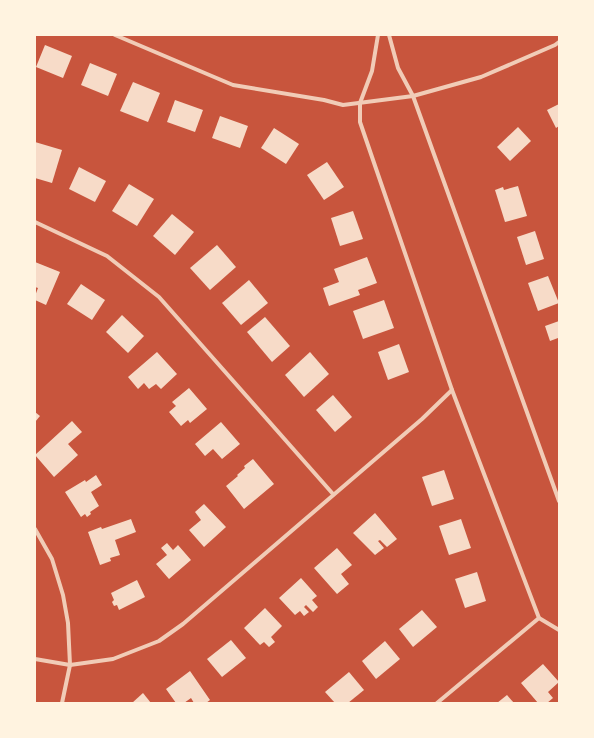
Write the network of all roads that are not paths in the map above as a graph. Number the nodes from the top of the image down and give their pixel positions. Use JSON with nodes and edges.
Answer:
{"nodes":[{"id":1,"x":115,"y":35,"type":"edge"},
{"id":2,"x":378,"y":35,"type":"edge"},
{"id":3,"x":389,"y":35,"type":"edge"},
{"id":4,"x":559,"y":42,"type":"edge"},
{"id":5,"x":413,"y":96,"type":"junction"},
{"id":6,"x":360,"y":103,"type":"junction"},
{"id":7,"x":35,"y":222,"type":"edge"},
{"id":8,"x":452,"y":390,"type":"junction"},
{"id":9,"x":333,"y":494,"type":"junction"},
{"id":10,"x":559,"y":501,"type":"edge"},
{"id":11,"x":35,"y":529,"type":"edge"},
{"id":12,"x":539,"y":618,"type":"junction"},
{"id":13,"x":559,"y":630,"type":"edge"},
{"id":14,"x":35,"y":659,"type":"edge"},
{"id":15,"x":70,"y":666,"type":"junction"},
{"id":16,"x":62,"y":703,"type":"edge"},
{"id":17,"x":437,"y":703,"type":"edge"}],
"edges":[{"from":1,"to":6,"type":"street"},
{"from":2,"to":6,"type":"street"},
{"from":3,"to":5,"type":"street"},
{"from":4,"to":5,"type":"street"},
{"from":5,"to":6,"type":"street"},
{"from":5,"to":10,"type":"street"},
{"from":6,"to":8,"type":"street"},
{"from":7,"to":9,"type":"street"},
{"from":8,"to":9,"type":"street"},
{"from":8,"to":12,"type":"street"},
{"from":9,"to":15,"type":"street"},
{"from":11,"to":15,"type":"street"},
{"from":12,"to":13,"type":"street"},
{"from":12,"to":17,"type":"street"},
{"from":14,"to":15,"type":"street"},
{"from":15,"to":16,"type":"street"}]}
